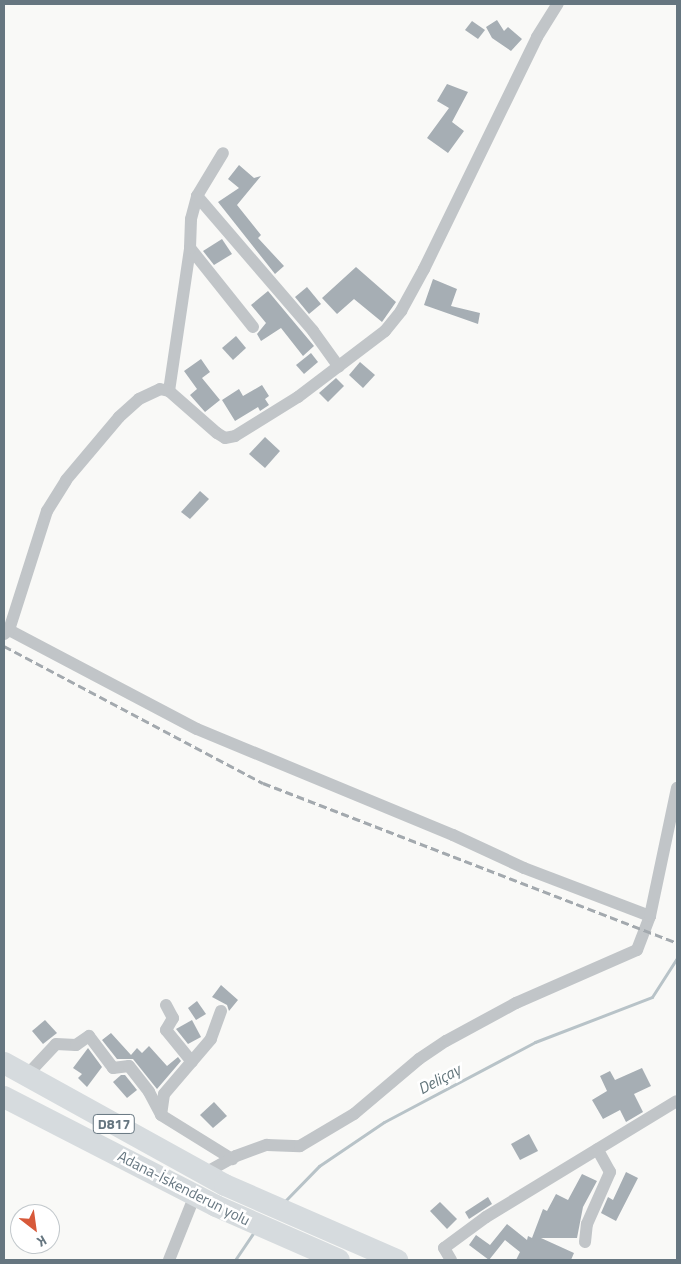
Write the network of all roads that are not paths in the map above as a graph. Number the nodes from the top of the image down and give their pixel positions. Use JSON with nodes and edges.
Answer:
{"nodes":[{"id":1,"x":558,"y":4,"type":"edge"},
{"id":2,"x":223,"y":153,"type":"dead end"},
{"id":3,"x":197,"y":196,"type":"junction"},
{"id":4,"x":190,"y":248,"type":"junction"},
{"id":5,"x":253,"y":327,"type":"dead end"},
{"id":6,"x":339,"y":367,"type":"junction"},
{"id":7,"x":169,"y":391,"type":"junction"},
{"id":8,"x":10,"y":607,"type":"edge"},
{"id":9,"x":6,"y":632,"type":"edge"},
{"id":10,"x":677,"y":788,"type":"edge"},
{"id":11,"x":650,"y":916,"type":"junction"},
{"id":12,"x":166,"y":1005,"type":"dead end"},
{"id":13,"x":221,"y":1011,"type":"dead end"},
{"id":14,"x":192,"y":1062,"type":"junction"},
{"id":15,"x":4,"y":1063,"type":"edge"},
{"id":16,"x":27,"y":1075,"type":"junction"},
{"id":17,"x":4,"y":1097,"type":"edge"},
{"id":18,"x":677,"y":1101,"type":"edge"},
{"id":19,"x":161,"y":1115,"type":"junction"},
{"id":20,"x":597,"y":1149,"type":"junction"},
{"id":21,"x":232,"y":1159,"type":"junction"},
{"id":22,"x":205,"y":1174,"type":"junction"},
{"id":23,"x":195,"y":1195,"type":"junction"},
{"id":24,"x":323,"y":1242,"type":"junction"},
{"id":25,"x":585,"y":1242,"type":"dead end"},
{"id":26,"x":168,"y":1260,"type":"edge"},
{"id":27,"x":339,"y":1260,"type":"edge"},
{"id":28,"x":397,"y":1260,"type":"edge"},
{"id":29,"x":450,"y":1260,"type":"edge"}],
"edges":[{"from":1,"to":6,"type":"street"},
{"from":2,"to":3,"type":"street"},
{"from":3,"to":4,"type":"street"},
{"from":3,"to":6,"type":"street"},
{"from":4,"to":5,"type":"street"},
{"from":4,"to":7,"type":"street"},
{"from":6,"to":7,"type":"street"},
{"from":7,"to":8,"type":"street"},
{"from":8,"to":9,"type":"street"},
{"from":9,"to":11,"type":"street"},
{"from":10,"to":11,"type":"street"},
{"from":11,"to":21,"type":"street"},
{"from":12,"to":14,"type":"street"},
{"from":13,"to":14,"type":"street"},
{"from":14,"to":19,"type":"street"},
{"from":15,"to":16,"type":"highway","name":"Adana-İskenderun yolu","number":"D817"},
{"from":16,"to":19,"type":"street"},
{"from":16,"to":22,"type":"highway","name":"Adana-İskenderun yolu","number":"D817"},
{"from":17,"to":23,"type":"highway","name":"Adana-İskenderun yolu","number":"D817"},
{"from":18,"to":20,"type":"street"},
{"from":19,"to":21,"type":"street"},
{"from":20,"to":25,"type":"street"},
{"from":20,"to":29,"type":"street"},
{"from":21,"to":22,"type":"street"},
{"from":22,"to":24,"type":"highway","name":"Adana-İskenderun yolu","number":"D817"},
{"from":23,"to":24,"type":"highway","name":"Adana-İskenderun yolu","number":"D817"},
{"from":23,"to":26,"type":"street"},
{"from":24,"to":27,"type":"highway","name":"Adana-İskenderun yolu","number":"D817"},
{"from":24,"to":28,"type":"highway","number":"D817"}]}
